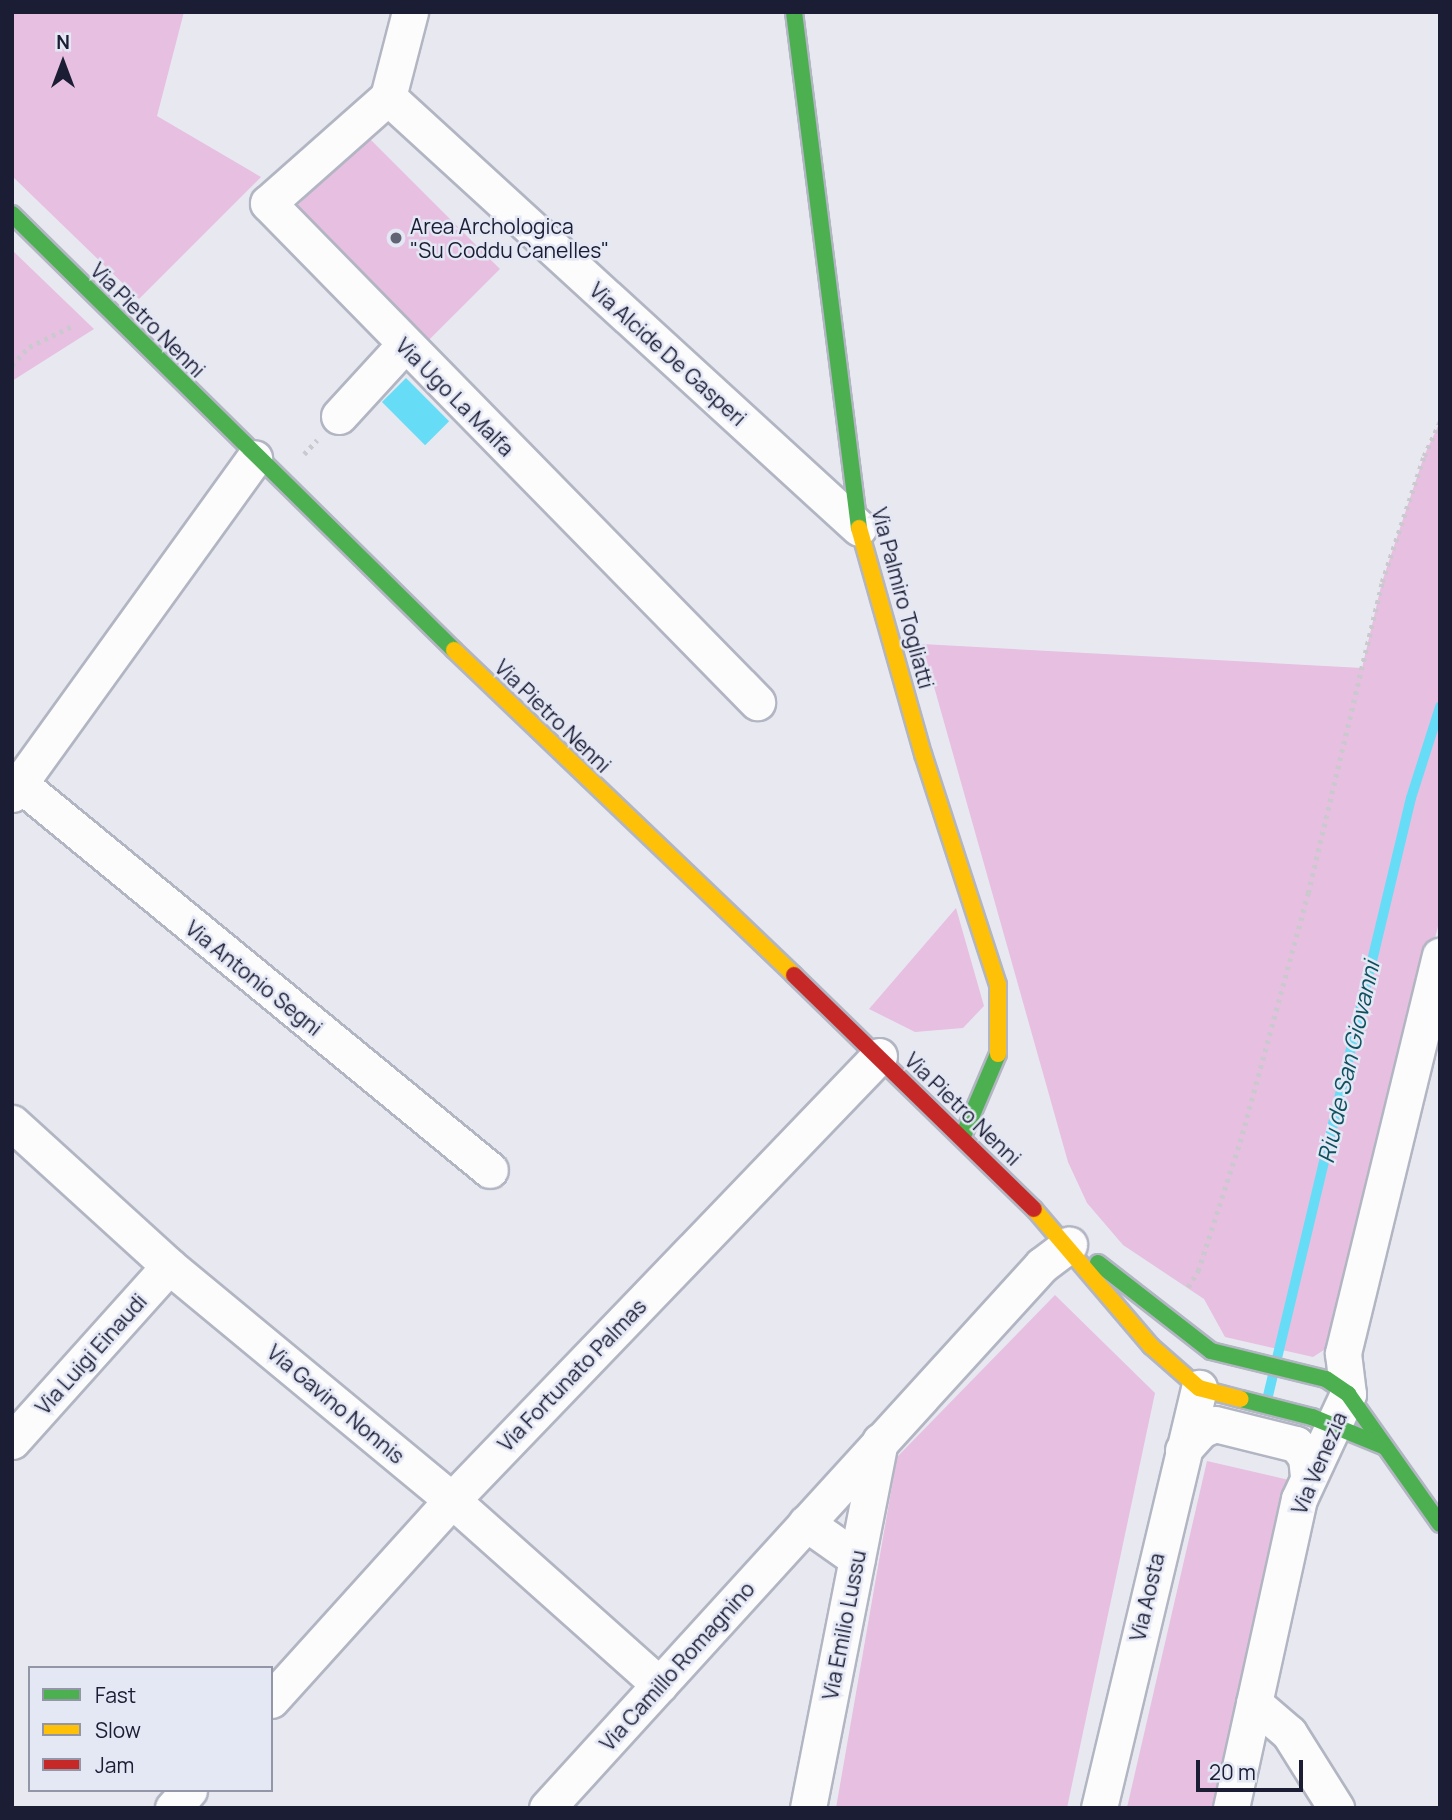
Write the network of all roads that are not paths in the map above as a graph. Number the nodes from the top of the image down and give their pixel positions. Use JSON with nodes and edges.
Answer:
{"nodes":[{"id":1,"x":410,"y":12,"type":"edge"},
{"id":2,"x":794,"y":12,"type":"edge"},
{"id":3,"x":388,"y":97,"type":"junction"},
{"id":4,"x":12,"y":214,"type":"edge"},
{"id":5,"x":404,"y":345,"type":"junction"},
{"id":6,"x":340,"y":416,"type":"road end"},
{"id":7,"x":267,"y":469,"type":"junction"},
{"id":8,"x":859,"y":528,"type":"junction"},
{"id":9,"x":757,"y":702,"type":"dead end"},
{"id":10,"x":16,"y":789,"type":"edge"},
{"id":11,"x":1440,"y":956,"type":"edge"},
{"id":12,"x":879,"y":1056,"type":"junction"},
{"id":13,"x":12,"y":1124,"type":"edge"},
{"id":14,"x":963,"y":1136,"type":"junction"},
{"id":15,"x":490,"y":1170,"type":"dead end"},
{"id":16,"x":1069,"y":1245,"type":"junction"},
{"id":17,"x":169,"y":1266,"type":"junction"},
{"id":18,"x":1337,"y":1386,"type":"junction"},
{"id":19,"x":1202,"y":1389,"type":"junction"},
{"id":20,"x":1323,"y":1422,"type":"junction"},
{"id":21,"x":12,"y":1441,"type":"edge"},
{"id":22,"x":880,"y":1441,"type":"junction"},
{"id":23,"x":1383,"y":1446,"type":"junction"},
{"id":24,"x":1183,"y":1450,"type":"junction"},
{"id":25,"x":1308,"y":1477,"type":"junction"},
{"id":26,"x":452,"y":1500,"type":"junction"},
{"id":27,"x":1434,"y":1500,"type":"edge"},
{"id":28,"x":806,"y":1523,"type":"junction"},
{"id":29,"x":857,"y":1559,"type":"junction"},
{"id":30,"x":660,"y":1685,"type":"junction"},
{"id":31,"x":273,"y":1698,"type":"edge"},
{"id":32,"x":1254,"y":1703,"type":"junction"},
{"id":33,"x":187,"y":1792,"type":"edge"},
{"id":34,"x":173,"y":1808,"type":"edge"},
{"id":35,"x":547,"y":1808,"type":"edge"},
{"id":36,"x":808,"y":1808,"type":"edge"},
{"id":37,"x":1099,"y":1808,"type":"edge"},
{"id":38,"x":1231,"y":1808,"type":"edge"},
{"id":39,"x":1336,"y":1808,"type":"edge"}],
"edges":[{"from":1,"to":3,"type":"street"},
{"from":2,"to":8,"type":"street","name":"Via Palmiro Togliatti"},
{"from":3,"to":5,"type":"street","name":"Via Ugo La Malfa"},
{"from":3,"to":8,"type":"street","name":"Via Alcide De Gasperi"},
{"from":4,"to":7,"type":"street","name":"Via Pietro Nenni"},
{"from":5,"to":6,"type":"street"},
{"from":5,"to":9,"type":"street","name":"Via Ugo La Malfa"},
{"from":7,"to":10,"type":"street","name":"Via Antonio Segni"},
{"from":7,"to":12,"type":"street","name":"Via Pietro Nenni"},
{"from":8,"to":14,"type":"street","name":"Via Palmiro Togliatti"},
{"from":10,"to":15,"type":"street","name":"Via Antonio Segni"},
{"from":11,"to":18,"type":"street","name":"Via Venezia"},
{"from":12,"to":14,"type":"street","name":"Via Pietro Nenni"},
{"from":12,"to":26,"type":"street","name":"Via Fortunato Palmas"},
{"from":13,"to":17,"type":"street","name":"Via Gavino Nonnis"},
{"from":14,"to":16,"type":"street","name":"Via Pietro Nenni"},
{"from":16,"to":18,"type":"street","name":"Via Pietro Nenni"},
{"from":16,"to":19,"type":"street","name":"Via Pietro Nenni"},
{"from":16,"to":22,"type":"street","name":"Via Camillo Romagnino"},
{"from":17,"to":21,"type":"street","name":"Via Luigi Einaudi"},
{"from":17,"to":26,"type":"street","name":"Via Gavino Nonnis"},
{"from":18,"to":20,"type":"street","name":"Via Venezia"},
{"from":18,"to":23,"type":"street"},
{"from":19,"to":20,"type":"street","name":"Via Pietro Nenni"},
{"from":19,"to":24,"type":"street","name":"Via Aosta"},
{"from":20,"to":23,"type":"street","name":"Via Pietro Nenni"},
{"from":20,"to":25,"type":"street","name":"Via Venezia"},
{"from":22,"to":28,"type":"street","name":"Via Camillo Romagnino"},
{"from":22,"to":29,"type":"street","name":"Via Emilio Lussu"},
{"from":23,"to":27,"type":"street"},
{"from":24,"to":25,"type":"street"},
{"from":24,"to":37,"type":"street","name":"Via Aosta"},
{"from":25,"to":32,"type":"street","name":"Via Venezia"},
{"from":26,"to":30,"type":"street","name":"Via Gavino Nonnis"},
{"from":26,"to":31,"type":"street","name":"Via Fortunato Palmas"},
{"from":28,"to":29,"type":"street"},
{"from":28,"to":30,"type":"street","name":"Via Camillo Romagnino"},
{"from":29,"to":36,"type":"street","name":"Via Emilio Lussu"},
{"from":30,"to":35,"type":"street","name":"Via Camillo Romagnino"},
{"from":32,"to":38,"type":"street","name":"Via Venezia"},
{"from":32,"to":39,"type":"street"},
{"from":33,"to":34,"type":"street"}]}
